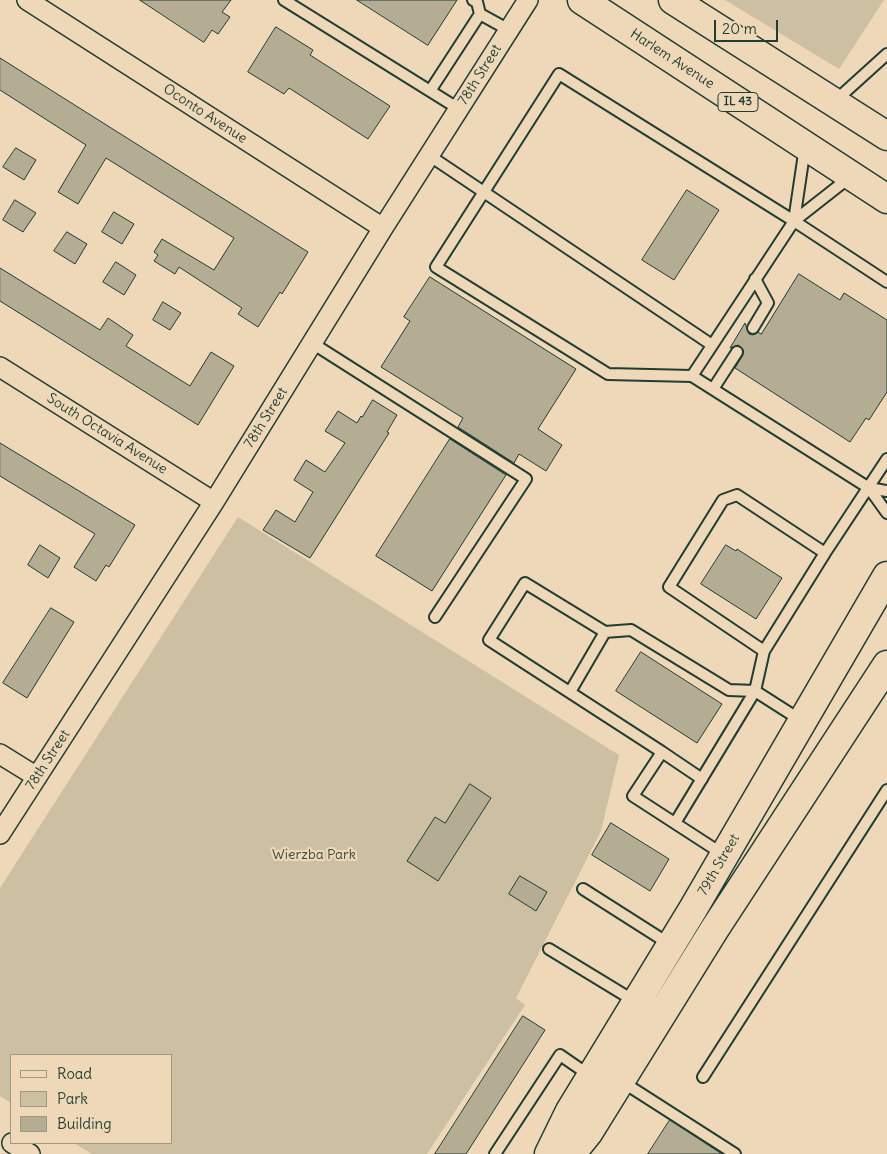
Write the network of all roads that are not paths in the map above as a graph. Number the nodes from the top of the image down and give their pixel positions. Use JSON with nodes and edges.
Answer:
{"nodes":[{"id":1,"x":27,"y":0,"type":"edge"},
{"id":2,"x":284,"y":0,"type":"edge"},
{"id":3,"x":474,"y":0,"type":"edge"},
{"id":4,"x":528,"y":0,"type":"edge"},
{"id":5,"x":582,"y":0,"type":"edge"},
{"id":6,"x":673,"y":0,"type":"edge"},
{"id":7,"x":480,"y":14,"type":"junction"},
{"id":8,"x":508,"y":30,"type":"junction"},
{"id":9,"x":887,"y":54,"type":"edge"},
{"id":10,"x":430,"y":91,"type":"junction"},
{"id":11,"x":834,"y":102,"type":"junction"},
{"id":12,"x":459,"y":108,"type":"junction"},
{"id":13,"x":887,"y":136,"type":"edge"},
{"id":14,"x":806,"y":146,"type":"junction"},
{"id":15,"x":430,"y":156,"type":"junction"},
{"id":16,"x":851,"y":176,"type":"junction"},
{"id":17,"x":483,"y":192,"type":"junction"},
{"id":18,"x":887,"y":200,"type":"edge"},
{"id":19,"x":794,"y":221,"type":"junction"},
{"id":20,"x":383,"y":228,"type":"junction"},
{"id":21,"x":756,"y":279,"type":"junction"},
{"id":22,"x":887,"y":282,"type":"edge"},
{"id":23,"x":752,"y":328,"type":"dead end"},
{"id":24,"x":312,"y":343,"type":"junction"},
{"id":25,"x":712,"y":346,"type":"junction"},
{"id":26,"x":737,"y":352,"type":"dead end"},
{"id":27,"x":0,"y":367,"type":"edge"},
{"id":28,"x":692,"y":376,"type":"junction"},
{"id":29,"x":713,"y":389,"type":"junction"},
{"id":30,"x":887,"y":459,"type":"edge"},
{"id":31,"x":869,"y":488,"type":"junction"},
{"id":32,"x":887,"y":491,"type":"edge"},
{"id":33,"x":214,"y":502,"type":"junction"},
{"id":34,"x":887,"y":513,"type":"edge"},
{"id":35,"x":825,"y":553,"type":"junction"},
{"id":36,"x":887,"y":576,"type":"edge"},
{"id":37,"x":434,"y":617,"type":"dead end"},
{"id":38,"x":605,"y":632,"type":"junction"},
{"id":39,"x":764,"y":651,"type":"junction"},
{"id":40,"x":883,"y":678,"type":"edge"},
{"id":41,"x":755,"y":691,"type":"junction"},
{"id":42,"x":570,"y":692,"type":"junction"},
{"id":43,"x":802,"y":722,"type":"junction"},
{"id":44,"x":662,"y":752,"type":"junction"},
{"id":45,"x":0,"y":754,"type":"edge"},
{"id":46,"x":37,"y":776,"type":"junction"},
{"id":47,"x":702,"y":779,"type":"junction"},
{"id":48,"x":887,"y":790,"type":"edge"},
{"id":49,"x":675,"y":823,"type":"junction"},
{"id":50,"x":0,"y":834,"type":"edge"},
{"id":51,"x":724,"y":856,"type":"junction"},
{"id":52,"x":583,"y":889,"type":"dead end"},
{"id":53,"x":671,"y":945,"type":"junction"},
{"id":54,"x":549,"y":948,"type":"dead end"},
{"id":55,"x":637,"y":1002,"type":"junction"},
{"id":56,"x":592,"y":1077,"type":"junction"},
{"id":57,"x":704,"y":1077,"type":"dead end"},
{"id":58,"x":620,"y":1080,"type":"junction"},
{"id":59,"x":14,"y":1144,"type":"edge"},
{"id":60,"x":30,"y":1154,"type":"edge"},
{"id":61,"x":495,"y":1154,"type":"edge"},
{"id":62,"x":549,"y":1154,"type":"edge"},
{"id":63,"x":571,"y":1154,"type":"edge"},
{"id":64,"x":736,"y":1154,"type":"edge"}],
"edges":[{"from":1,"to":20,"type":"street","name":"Oconto Avenue"},
{"from":2,"to":10,"type":"lane"},
{"from":3,"to":7,"type":"lane"},
{"from":4,"to":8,"type":"street","name":"78th Street"},
{"from":5,"to":14,"type":"main road","name":"Harlem Avenue","number":"IL 43"},
{"from":6,"to":11,"type":"main road"},
{"from":7,"to":8,"type":"lane"},
{"from":7,"to":10,"type":"lane"},
{"from":8,"to":12,"type":"street","name":"78th Street"},
{"from":9,"to":11,"type":"lane"},
{"from":10,"to":12,"type":"lane"},
{"from":11,"to":13,"type":"main road"},
{"from":12,"to":15,"type":"street","name":"78th Street"},
{"from":14,"to":16,"type":"main road","name":"Harlem Avenue","number":"IL 43"},
{"from":14,"to":19,"type":"lane"},
{"from":15,"to":17,"type":"lane"},
{"from":15,"to":20,"type":"street","name":"78th Street"},
{"from":16,"to":18,"type":"main road","name":"Harlem Avenue","number":"IL 43"},
{"from":16,"to":19,"type":"lane"},
{"from":17,"to":19,"type":"lane"},
{"from":17,"to":25,"type":"lane"},
{"from":17,"to":28,"type":"lane"},
{"from":19,"to":21,"type":"lane"},
{"from":19,"to":22,"type":"lane"},
{"from":20,"to":24,"type":"street","name":"78th Street"},
{"from":21,"to":23,"type":"lane"},
{"from":21,"to":25,"type":"lane"},
{"from":24,"to":33,"type":"street","name":"78th Street"},
{"from":24,"to":37,"type":"lane"},
{"from":25,"to":28,"type":"lane"},
{"from":26,"to":29,"type":"lane"},
{"from":27,"to":33,"type":"street","name":"South Octavia Avenue"},
{"from":28,"to":29,"type":"lane"},
{"from":29,"to":31,"type":"lane"},
{"from":30,"to":31,"type":"lane"},
{"from":31,"to":32,"type":"lane"},
{"from":31,"to":34,"type":"lane"},
{"from":31,"to":35,"type":"lane"},
{"from":33,"to":46,"type":"street","name":"78th Street"},
{"from":35,"to":39,"type":"lane"},
{"from":35,"to":39,"type":"lane"},
{"from":36,"to":43,"type":"main road","name":"79th Street"},
{"from":38,"to":41,"type":"lane"},
{"from":38,"to":42,"type":"lane"},
{"from":38,"to":42,"type":"lane"},
{"from":39,"to":41,"type":"lane"},
{"from":40,"to":58,"type":"main road"},
{"from":41,"to":43,"type":"lane"},
{"from":41,"to":47,"type":"lane"},
{"from":42,"to":44,"type":"lane"},
{"from":43,"to":51,"type":"main road","name":"79th Street"},
{"from":44,"to":47,"type":"lane"},
{"from":44,"to":49,"type":"lane"},
{"from":45,"to":46,"type":"street"},
{"from":46,"to":50,"type":"street","name":"78th Street"},
{"from":47,"to":49,"type":"lane"},
{"from":48,"to":57,"type":"lane"},
{"from":49,"to":51,"type":"lane"},
{"from":51,"to":53,"type":"main road","name":"79th Street"},
{"from":52,"to":53,"type":"lane"},
{"from":53,"to":55,"type":"main road","name":"79th Street"},
{"from":54,"to":55,"type":"lane"},
{"from":55,"to":56,"type":"main road","name":"79th Street"},
{"from":56,"to":61,"type":"lane"},
{"from":56,"to":62,"type":"main road","name":"79th Street"},
{"from":58,"to":63,"type":"main road"},
{"from":58,"to":64,"type":"lane"},
{"from":59,"to":60,"type":"street"}]}
